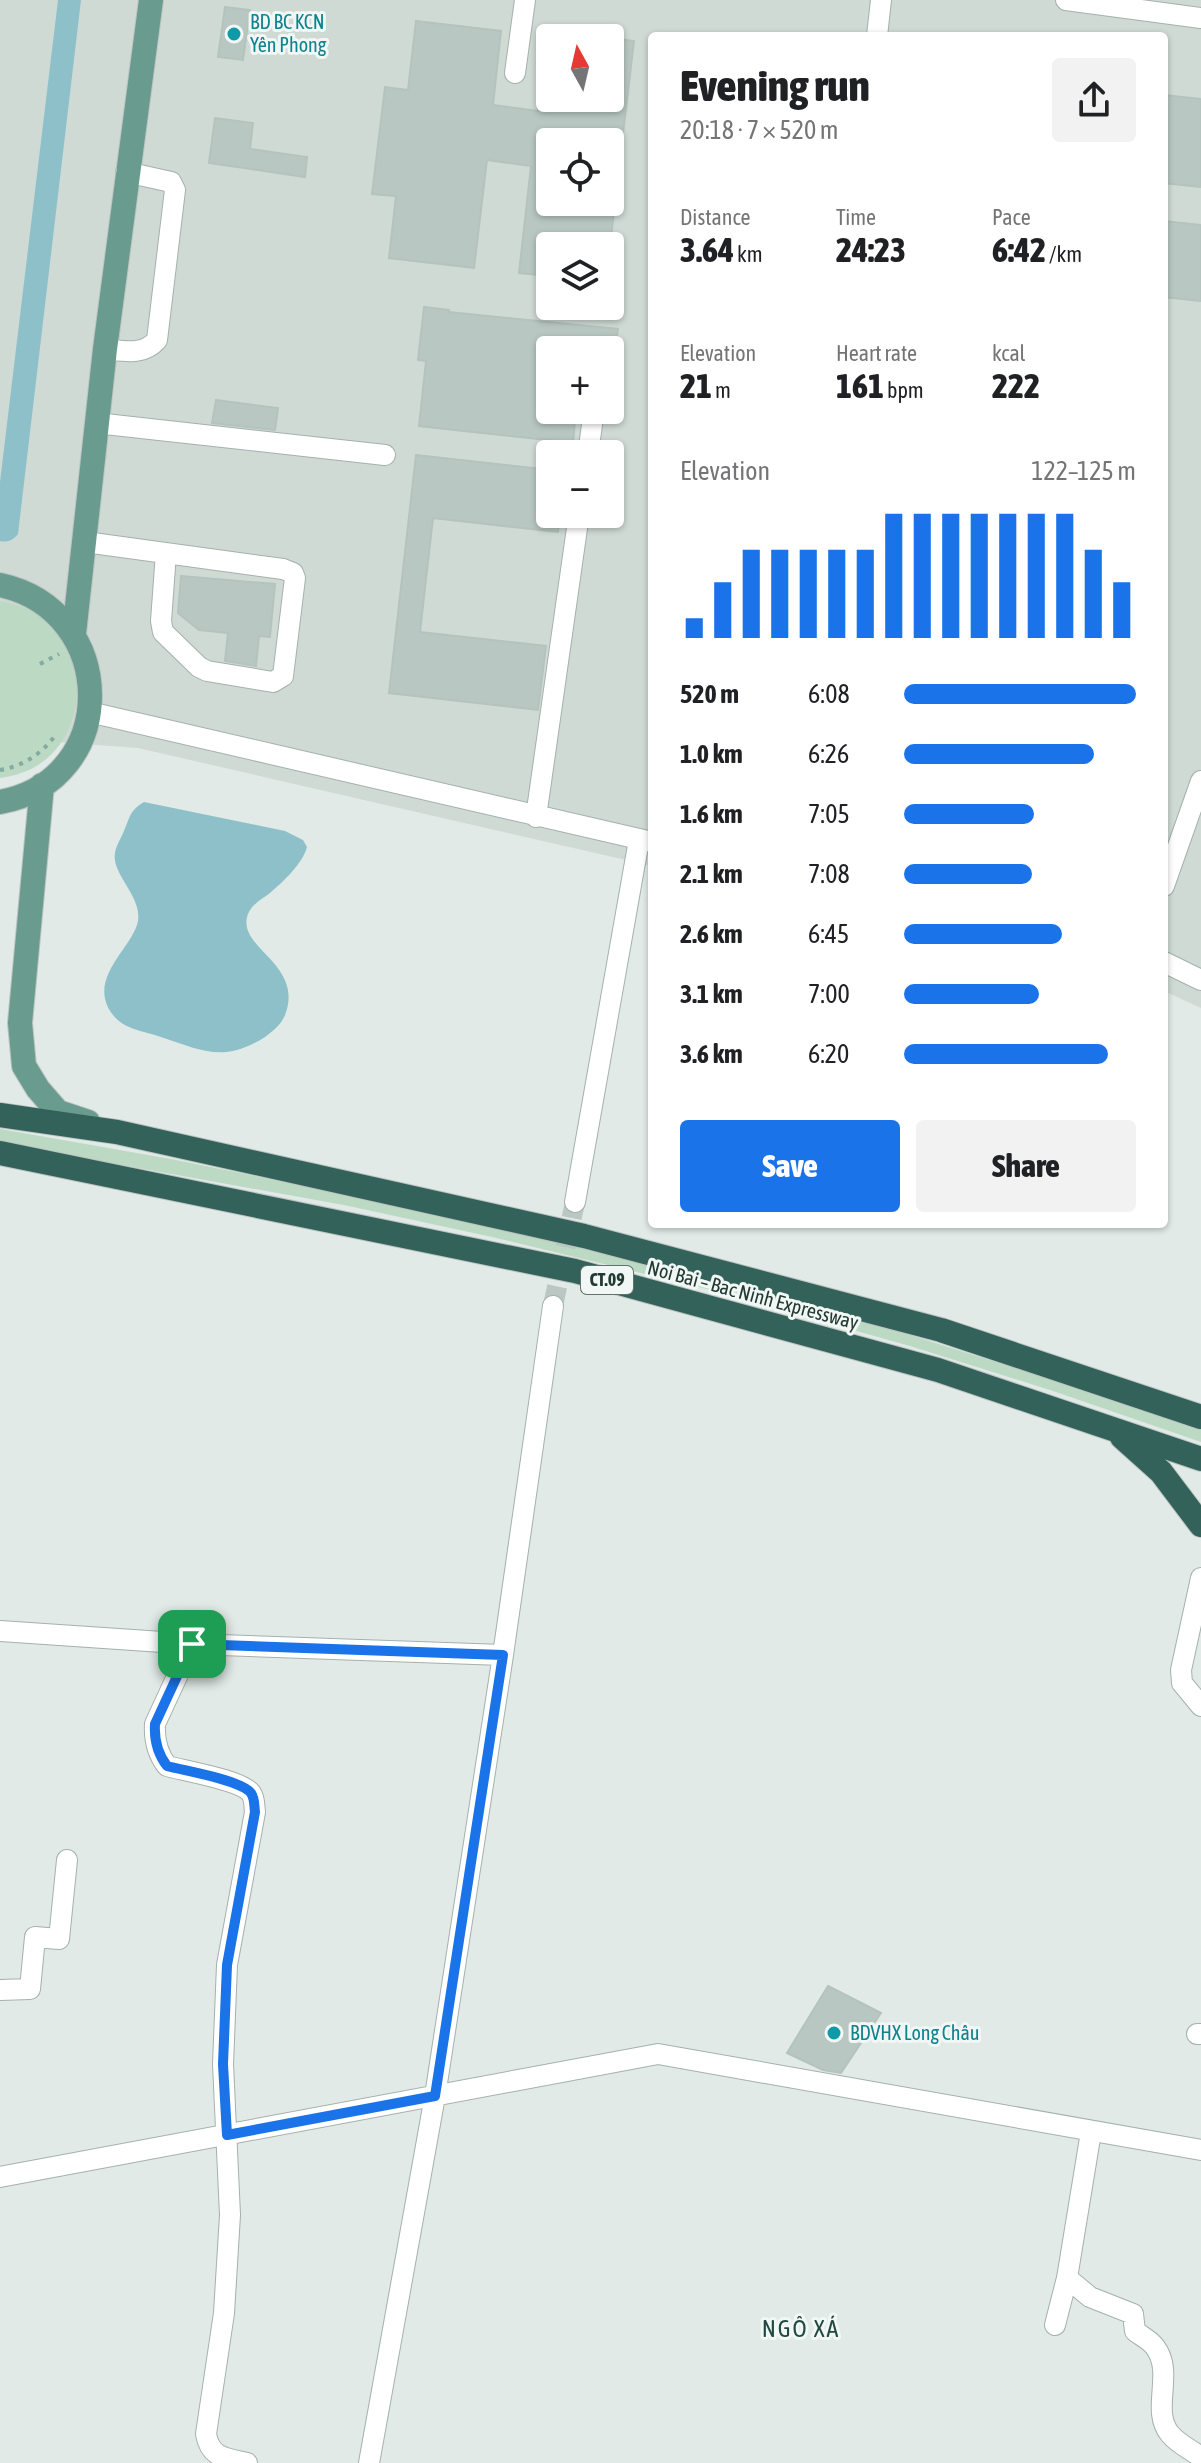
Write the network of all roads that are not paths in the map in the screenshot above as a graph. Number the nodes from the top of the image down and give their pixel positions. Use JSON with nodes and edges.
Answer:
{"nodes":[{"id":1,"x":151,"y":0,"type":"edge"},
{"id":2,"x":525,"y":0,"type":"edge"},
{"id":3,"x":881,"y":0,"type":"edge"},
{"id":4,"x":1066,"y":0,"type":"edge"},
{"id":5,"x":1201,"y":18,"type":"edge"},
{"id":6,"x":877,"y":32,"type":"edge"},
{"id":7,"x":515,"y":73,"type":"dead end"},
{"id":8,"x":126,"y":172,"type":"junction"},
{"id":9,"x":105,"y":349,"type":"junction"},
{"id":10,"x":96,"y":423,"type":"junction"},
{"id":11,"x":385,"y":455,"type":"dead end"},
{"id":12,"x":577,"y":528,"type":"edge"},
{"id":13,"x":85,"y":542,"type":"junction"},
{"id":14,"x":166,"y":553,"type":"junction"},
{"id":15,"x":0,"y":585,"type":"edge"},
{"id":16,"x":65,"y":648,"type":"junction"},
{"id":17,"x":89,"y":712,"type":"junction"},
{"id":18,"x":1201,"y":781,"type":"edge"},
{"id":19,"x":42,"y":785,"type":"junction"},
{"id":20,"x":0,"y":802,"type":"edge"},
{"id":21,"x":536,"y":817,"type":"junction"},
{"id":22,"x":646,"y":841,"type":"edge"},
{"id":23,"x":1168,"y":875,"type":"edge"},
{"id":24,"x":1168,"y":964,"type":"edge"},
{"id":25,"x":1201,"y":980,"type":"edge"},
{"id":26,"x":0,"y":1115,"type":"edge"},
{"id":27,"x":117,"y":1132,"type":"junction"},
{"id":28,"x":0,"y":1153,"type":"edge"},
{"id":29,"x":575,"y":1202,"type":"tunnel mouth"},
{"id":30,"x":553,"y":1306,"type":"tunnel mouth"},
{"id":31,"x":1201,"y":1417,"type":"edge"},
{"id":32,"x":1114,"y":1430,"type":"junction"},
{"id":33,"x":1201,"y":1459,"type":"edge"},
{"id":34,"x":1201,"y":1525,"type":"edge"},
{"id":35,"x":1201,"y":1578,"type":"edge"},
{"id":36,"x":0,"y":1631,"type":"edge"},
{"id":37,"x":192,"y":1644,"type":"junction"},
{"id":38,"x":503,"y":1655,"type":"junction"},
{"id":39,"x":1201,"y":1706,"type":"edge"},
{"id":40,"x":67,"y":1860,"type":"dead end"},
{"id":41,"x":0,"y":1990,"type":"edge"},
{"id":42,"x":435,"y":2096,"type":"junction"},
{"id":43,"x":1091,"y":2132,"type":"junction"},
{"id":44,"x":227,"y":2135,"type":"junction"},
{"id":45,"x":1201,"y":2150,"type":"edge"},
{"id":46,"x":0,"y":2177,"type":"edge"},
{"id":47,"x":1067,"y":2278,"type":"junction"},
{"id":48,"x":1055,"y":2325,"type":"dead end"},
{"id":49,"x":1201,"y":2457,"type":"edge"},
{"id":50,"x":247,"y":2463,"type":"edge"},
{"id":51,"x":369,"y":2463,"type":"edge"}],
"edges":[{"from":1,"to":8,"type":"main road"},
{"from":2,"to":7,"type":"street"},
{"from":3,"to":6,"type":"street"},
{"from":4,"to":5,"type":"street"},
{"from":8,"to":9,"type":"main road"},
{"from":8,"to":9,"type":"street"},
{"from":9,"to":10,"type":"main road"},
{"from":10,"to":11,"type":"street"},
{"from":10,"to":13,"type":"main road"},
{"from":12,"to":21,"type":"street"},
{"from":13,"to":14,"type":"street"},
{"from":13,"to":16,"type":"main road"},
{"from":14,"to":14,"type":"street"},
{"from":15,"to":16,"type":"main road"},
{"from":16,"to":17,"type":"main road"},
{"from":17,"to":19,"type":"main road"},
{"from":17,"to":21,"type":"street"},
{"from":18,"to":23,"type":"street"},
{"from":19,"to":20,"type":"main road"},
{"from":19,"to":27,"type":"main road"},
{"from":21,"to":22,"type":"street"},
{"from":22,"to":29,"type":"street"},
{"from":24,"to":25,"type":"street"},
{"from":26,"to":27,"type":"highway","name":"Noi Bai – Bac Ninh Expressway","number":"CT.09"},
{"from":27,"to":31,"type":"highway","name":"Noi Bai – Bac Ninh Expressway","number":"CT.09"},
{"from":28,"to":32,"type":"highway","name":"Noi Bai – Bac Ninh Expressway","number":"CT.09"},
{"from":30,"to":38,"type":"street"},
{"from":32,"to":33,"type":"highway","name":"Noi Bai – Bac Ninh Expressway","number":"CT.09"},
{"from":32,"to":34,"type":"highway"},
{"from":35,"to":39,"type":"street"},
{"from":36,"to":37,"type":"street"},
{"from":37,"to":38,"type":"street"},
{"from":37,"to":44,"type":"street"},
{"from":38,"to":42,"type":"street"},
{"from":40,"to":41,"type":"street"},
{"from":42,"to":43,"type":"street"},
{"from":42,"to":44,"type":"street"},
{"from":42,"to":51,"type":"street"},
{"from":43,"to":45,"type":"street"},
{"from":43,"to":47,"type":"street"},
{"from":44,"to":46,"type":"street"},
{"from":44,"to":50,"type":"street"},
{"from":47,"to":48,"type":"street"},
{"from":47,"to":49,"type":"street"}]}
